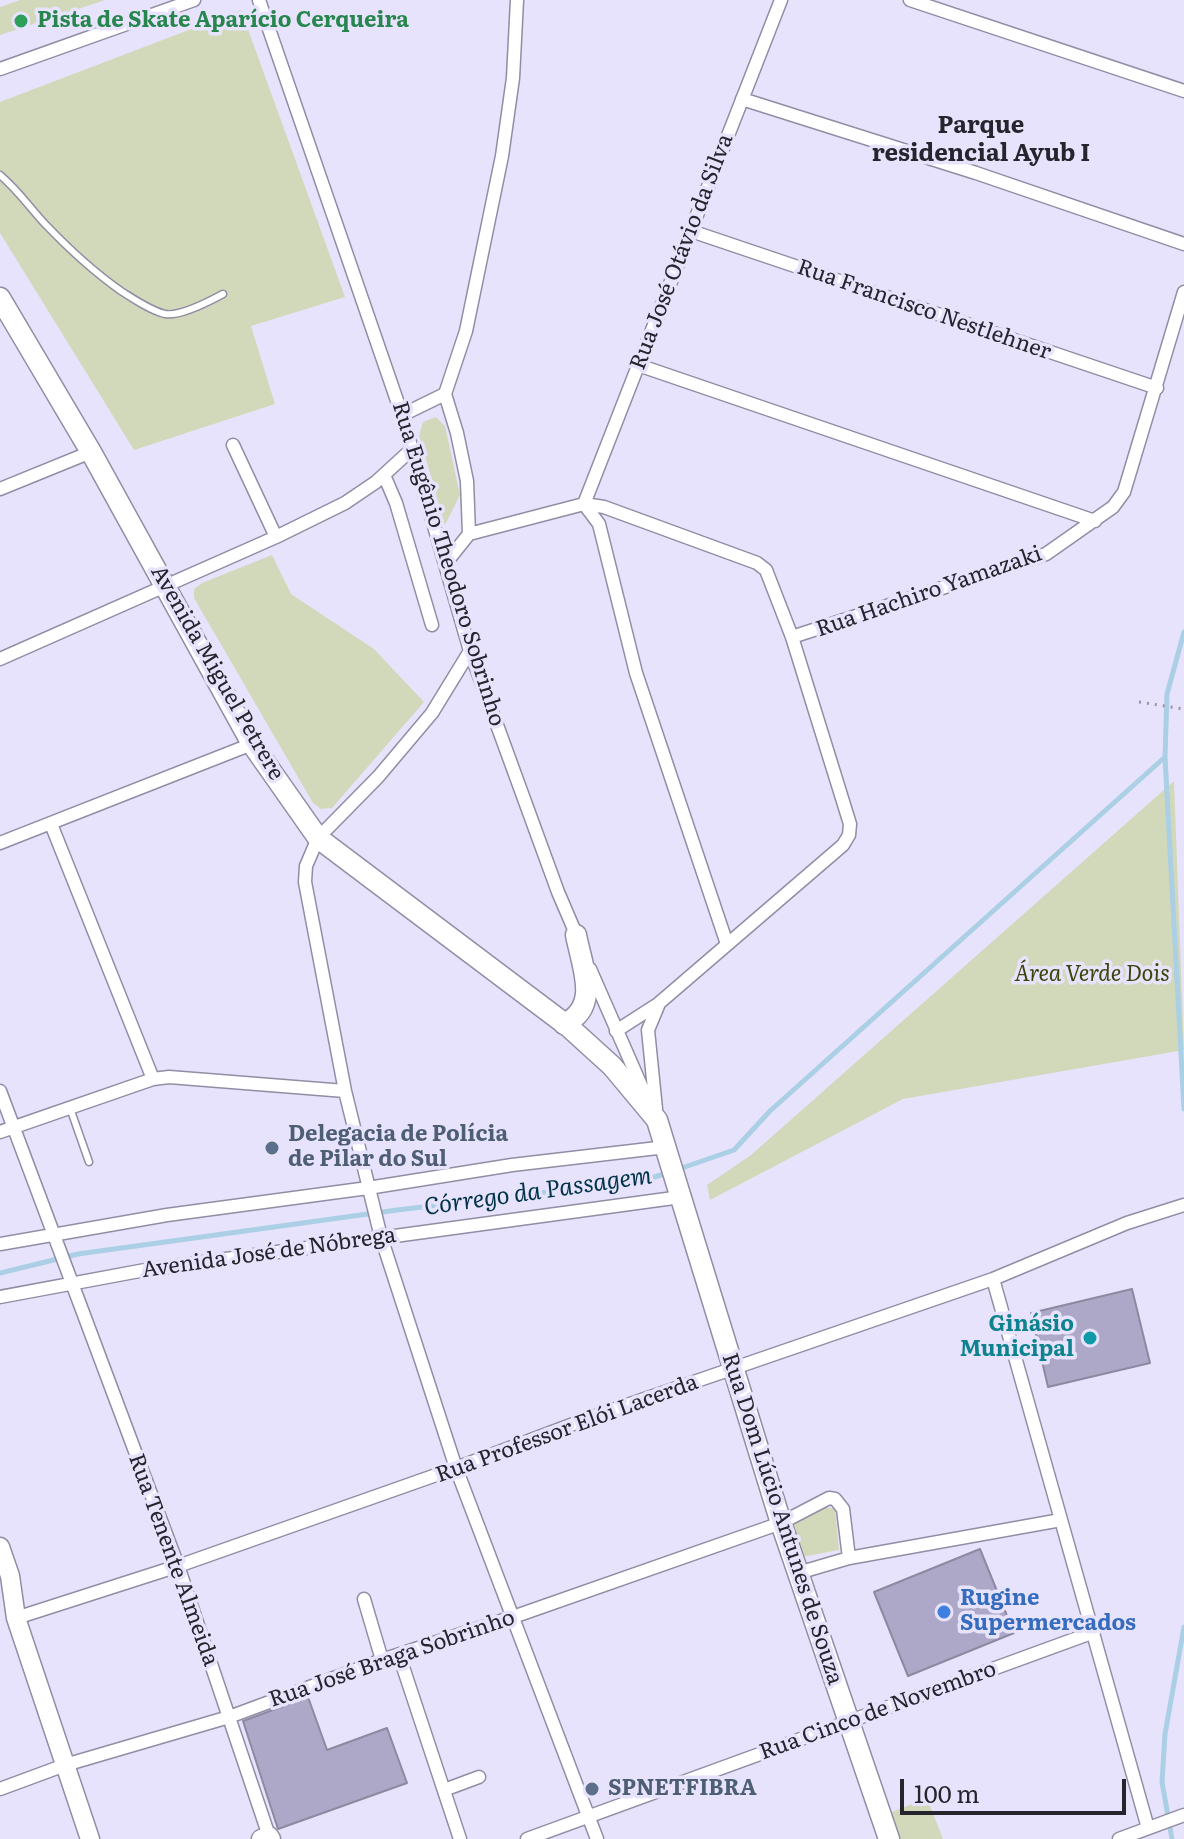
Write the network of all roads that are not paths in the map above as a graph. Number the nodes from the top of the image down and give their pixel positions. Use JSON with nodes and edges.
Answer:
{"nodes":[{"id":1,"x":194,"y":0,"type":"edge"},
{"id":2,"x":259,"y":0,"type":"edge"},
{"id":3,"x":781,"y":0,"type":"edge"},
{"id":4,"x":910,"y":0,"type":"edge"},
{"id":5,"x":518,"y":2,"type":"edge"},
{"id":6,"x":0,"y":69,"type":"edge"},
{"id":7,"x":1184,"y":91,"type":"edge"},
{"id":8,"x":742,"y":99,"type":"junction"},
{"id":9,"x":0,"y":175,"type":"edge"},
{"id":10,"x":691,"y":231,"type":"junction"},
{"id":11,"x":1184,"y":244,"type":"edge"},
{"id":12,"x":1184,"y":292,"type":"edge"},
{"id":13,"x":223,"y":294,"type":"dead end"},
{"id":14,"x":0,"y":298,"type":"edge"},
{"id":15,"x":8,"y":326,"type":"edge"},
{"id":16,"x":638,"y":365,"type":"junction"},
{"id":17,"x":1157,"y":388,"type":"junction"},
{"id":18,"x":445,"y":394,"type":"junction"},
{"id":19,"x":402,"y":415,"type":"junction"},
{"id":20,"x":233,"y":445,"type":"dead end"},
{"id":21,"x":412,"y":449,"type":"junction"},
{"id":22,"x":91,"y":452,"type":"junction"},
{"id":23,"x":384,"y":475,"type":"junction"},
{"id":24,"x":0,"y":489,"type":"edge"},
{"id":25,"x":584,"y":504,"type":"junction"},
{"id":26,"x":1095,"y":521,"type":"junction"},
{"id":27,"x":469,"y":534,"type":"junction"},
{"id":28,"x":276,"y":537,"type":"junction"},
{"id":29,"x":445,"y":564,"type":"junction"},
{"id":30,"x":165,"y":584,"type":"junction"},
{"id":31,"x":432,"y":625,"type":"dead end"},
{"id":32,"x":792,"y":637,"type":"junction"},
{"id":33,"x":470,"y":651,"type":"junction"},
{"id":34,"x":0,"y":659,"type":"edge"},
{"id":35,"x":252,"y":744,"type":"junction"},
{"id":36,"x":51,"y":824,"type":"junction"},
{"id":37,"x":318,"y":838,"type":"junction"},
{"id":38,"x":0,"y":843,"type":"edge"},
{"id":39,"x":576,"y":935,"type":"junction"},
{"id":40,"x":727,"y":944,"type":"junction"},
{"id":41,"x":658,"y":1004,"type":"junction"},
{"id":42,"x":564,"y":1024,"type":"junction"},
{"id":43,"x":616,"y":1031,"type":"junction"},
{"id":44,"x":153,"y":1079,"type":"junction"},
{"id":45,"x":0,"y":1091,"type":"edge"},
{"id":46,"x":345,"y":1091,"type":"junction"},
{"id":47,"x":70,"y":1108,"type":"junction"},
{"id":48,"x":657,"y":1120,"type":"junction"},
{"id":49,"x":14,"y":1128,"type":"junction"},
{"id":50,"x":0,"y":1132,"type":"edge"},
{"id":51,"x":667,"y":1152,"type":"junction"},
{"id":52,"x":89,"y":1162,"type":"dead end"},
{"id":53,"x":680,"y":1191,"type":"junction"},
{"id":54,"x":369,"y":1194,"type":"junction"},
{"id":55,"x":1179,"y":1206,"type":"edge"},
{"id":56,"x":379,"y":1231,"type":"junction"},
{"id":57,"x":54,"y":1240,"type":"junction"},
{"id":58,"x":0,"y":1244,"type":"edge"},
{"id":59,"x":68,"y":1277,"type":"junction"},
{"id":60,"x":993,"y":1279,"type":"junction"},
{"id":61,"x":0,"y":1297,"type":"edge"},
{"id":62,"x":732,"y":1370,"type":"junction"},
{"id":63,"x":456,"y":1468,"type":"junction"},
{"id":64,"x":1061,"y":1520,"type":"junction"},
{"id":65,"x":781,"y":1523,"type":"junction"},
{"id":66,"x":0,"y":1547,"type":"edge"},
{"id":67,"x":849,"y":1558,"type":"junction"},
{"id":68,"x":178,"y":1566,"type":"junction"},
{"id":69,"x":798,"y":1573,"type":"junction"},
{"id":70,"x":364,"y":1599,"type":"dead end"},
{"id":71,"x":0,"y":1601,"type":"edge"},
{"id":72,"x":513,"y":1617,"type":"junction"},
{"id":73,"x":8,"y":1621,"type":"edge"},
{"id":74,"x":1094,"y":1632,"type":"junction"},
{"id":75,"x":399,"y":1655,"type":"junction"},
{"id":76,"x":382,"y":1660,"type":"junction"},
{"id":77,"x":229,"y":1717,"type":"junction"},
{"id":78,"x":849,"y":1722,"type":"junction"},
{"id":79,"x":65,"y":1765,"type":"junction"},
{"id":80,"x":479,"y":1777,"type":"dead end"},
{"id":81,"x":0,"y":1789,"type":"edge"},
{"id":82,"x":444,"y":1790,"type":"junction"},
{"id":83,"x":1184,"y":1815,"type":"edge"},
{"id":84,"x":589,"y":1817,"type":"junction"},
{"id":85,"x":1148,"y":1828,"type":"junction"},
{"id":86,"x":267,"y":1838,"type":"edge"},
{"id":87,"x":90,"y":1839,"type":"edge"},
{"id":88,"x":460,"y":1839,"type":"edge"},
{"id":89,"x":527,"y":1839,"type":"edge"},
{"id":90,"x":597,"y":1839,"type":"edge"},
{"id":91,"x":889,"y":1839,"type":"edge"},
{"id":92,"x":1119,"y":1839,"type":"edge"}],
"edges":[{"from":1,"to":6,"type":"street"},
{"from":2,"to":19,"type":"street","name":"Rua Eugênio Theodoro Sobrinho"},
{"from":3,"to":8,"type":"street","name":"Rua José Otávio da Silva"},
{"from":4,"to":7,"type":"street"},
{"from":5,"to":18,"type":"street"},
{"from":8,"to":10,"type":"street","name":"Rua José Otávio da Silva"},
{"from":8,"to":11,"type":"street"},
{"from":9,"to":13,"type":"lane"},
{"from":10,"to":16,"type":"street","name":"Rua José Otávio da Silva"},
{"from":10,"to":17,"type":"street","name":"Rua Francisco Nestlehner"},
{"from":12,"to":17,"type":"street","name":"Rua Hachiro Yamazaki"},
{"from":14,"to":15,"type":"main road","name":"Avenida Miguel Petrere"},
{"from":15,"to":22,"type":"main road","name":"Avenida Miguel Petrere"},
{"from":16,"to":25,"type":"street","name":"Rua José Otávio da Silva"},
{"from":16,"to":26,"type":"street"},
{"from":17,"to":26,"type":"street","name":"Rua Hachiro Yamazaki"},
{"from":18,"to":19,"type":"street"},
{"from":18,"to":27,"type":"street"},
{"from":19,"to":21,"type":"street","name":"Rua Eugênio Theodoro Sobrinho"},
{"from":20,"to":28,"type":"street"},
{"from":21,"to":23,"type":"street"},
{"from":21,"to":29,"type":"street","name":"Rua Eugênio Theodoro Sobrinho"},
{"from":22,"to":24,"type":"street"},
{"from":22,"to":30,"type":"main road","name":"Avenida Miguel Petrere"},
{"from":23,"to":28,"type":"street"},
{"from":23,"to":31,"type":"street"},
{"from":25,"to":27,"type":"street"},
{"from":25,"to":32,"type":"street"},
{"from":25,"to":40,"type":"street"},
{"from":26,"to":32,"type":"street","name":"Rua Hachiro Yamazaki"},
{"from":27,"to":29,"type":"street"},
{"from":28,"to":30,"type":"street"},
{"from":29,"to":33,"type":"street","name":"Rua Eugênio Theodoro Sobrinho"},
{"from":30,"to":34,"type":"street"},
{"from":30,"to":35,"type":"main road","name":"Avenida Miguel Petrere"},
{"from":32,"to":40,"type":"street"},
{"from":33,"to":37,"type":"street"},
{"from":33,"to":39,"type":"street","name":"Rua Eugênio Theodoro Sobrinho"},
{"from":35,"to":36,"type":"street"},
{"from":35,"to":37,"type":"main road","name":"Avenida Miguel Petrere"},
{"from":36,"to":38,"type":"street"},
{"from":36,"to":44,"type":"street"},
{"from":37,"to":42,"type":"main road","name":"Avenida Miguel Petrere"},
{"from":37,"to":46,"type":"street"},
{"from":39,"to":42,"type":"main road"},
{"from":39,"to":43,"type":"street","name":"Rua Eugênio Theodoro Sobrinho"},
{"from":40,"to":41,"type":"street"},
{"from":41,"to":43,"type":"street"},
{"from":41,"to":48,"type":"street"},
{"from":42,"to":48,"type":"main road","name":"Avenida Miguel Petrere"},
{"from":43,"to":48,"type":"street","name":"Rua Eugênio Theodoro Sobrinho"},
{"from":44,"to":46,"type":"street"},
{"from":44,"to":47,"type":"street"},
{"from":45,"to":49,"type":"street","name":"Rua Tenente Almeida"},
{"from":46,"to":54,"type":"street"},
{"from":47,"to":49,"type":"street"},
{"from":47,"to":52,"type":"lane"},
{"from":48,"to":51,"type":"main road","name":"Avenida Miguel Petrere"},
{"from":49,"to":50,"type":"street"},
{"from":49,"to":57,"type":"street","name":"Rua Tenente Almeida"},
{"from":51,"to":53,"type":"main road","name":"Rua Dom Lúcio Antunes de Souza"},
{"from":51,"to":54,"type":"street"},
{"from":53,"to":56,"type":"street","name":"Avenida José de Nóbrega"},
{"from":53,"to":62,"type":"main road","name":"Rua Dom Lúcio Antunes de Souza"},
{"from":54,"to":56,"type":"street"},
{"from":54,"to":57,"type":"street"},
{"from":55,"to":60,"type":"street","name":"Rua Professor Elói Lacerda"},
{"from":56,"to":59,"type":"street","name":"Avenida José de Nóbrega"},
{"from":56,"to":63,"type":"street"},
{"from":57,"to":58,"type":"street"},
{"from":57,"to":59,"type":"street","name":"Rua Tenente Almeida"},
{"from":59,"to":61,"type":"street","name":"Avenida José de Nóbrega"},
{"from":59,"to":68,"type":"street","name":"Rua Tenente Almeida"},
{"from":60,"to":62,"type":"street","name":"Rua Professor Elói Lacerda"},
{"from":60,"to":64,"type":"street"},
{"from":62,"to":63,"type":"street","name":"Rua Professor Elói Lacerda"},
{"from":62,"to":65,"type":"main road","name":"Rua Dom Lúcio Antunes de Souza"},
{"from":63,"to":68,"type":"street","name":"Rua Professor Elói Lacerda"},
{"from":63,"to":72,"type":"street"},
{"from":64,"to":67,"type":"street"},
{"from":64,"to":74,"type":"street"},
{"from":65,"to":67,"type":"street","name":"Rua José Braga Sobrinho"},
{"from":65,"to":69,"type":"main road","name":"Rua Dom Lúcio Antunes de Souza"},
{"from":65,"to":72,"type":"street","name":"Rua José Braga Sobrinho"},
{"from":66,"to":73,"type":"main road"},
{"from":67,"to":69,"type":"street"},
{"from":68,"to":73,"type":"street","name":"Rua Professor Elói Lacerda"},
{"from":68,"to":77,"type":"street","name":"Rua Tenente Almeida"},
{"from":69,"to":78,"type":"main road","name":"Rua Dom Lúcio Antunes de Souza"},
{"from":70,"to":76,"type":"street"},
{"from":71,"to":73,"type":"main road"},
{"from":72,"to":75,"type":"street","name":"Rua José Braga Sobrinho"},
{"from":72,"to":84,"type":"street"},
{"from":73,"to":79,"type":"main road"},
{"from":74,"to":78,"type":"street","name":"Rua Cinco de Novembro"},
{"from":74,"to":85,"type":"street"},
{"from":75,"to":76,"type":"street","name":"Rua José Braga Sobrinho"},
{"from":75,"to":82,"type":"street"},
{"from":76,"to":77,"type":"street","name":"Rua José Braga Sobrinho"},
{"from":77,"to":79,"type":"street","name":"Rua José Braga Sobrinho"},
{"from":77,"to":86,"type":"street","name":"Rua Tenente Almeida"},
{"from":78,"to":84,"type":"street","name":"Rua Cinco de Novembro"},
{"from":78,"to":91,"type":"main road","name":"Rua Dom Lúcio Antunes de Souza"},
{"from":79,"to":81,"type":"street","name":"Rua José Braga Sobrinho"},
{"from":79,"to":87,"type":"main road"},
{"from":80,"to":82,"type":"street"},
{"from":82,"to":88,"type":"street"},
{"from":83,"to":85,"type":"street"},
{"from":84,"to":89,"type":"street","name":"Rua Cinco de Novembro"},
{"from":84,"to":90,"type":"street"},
{"from":85,"to":92,"type":"street"}]}
